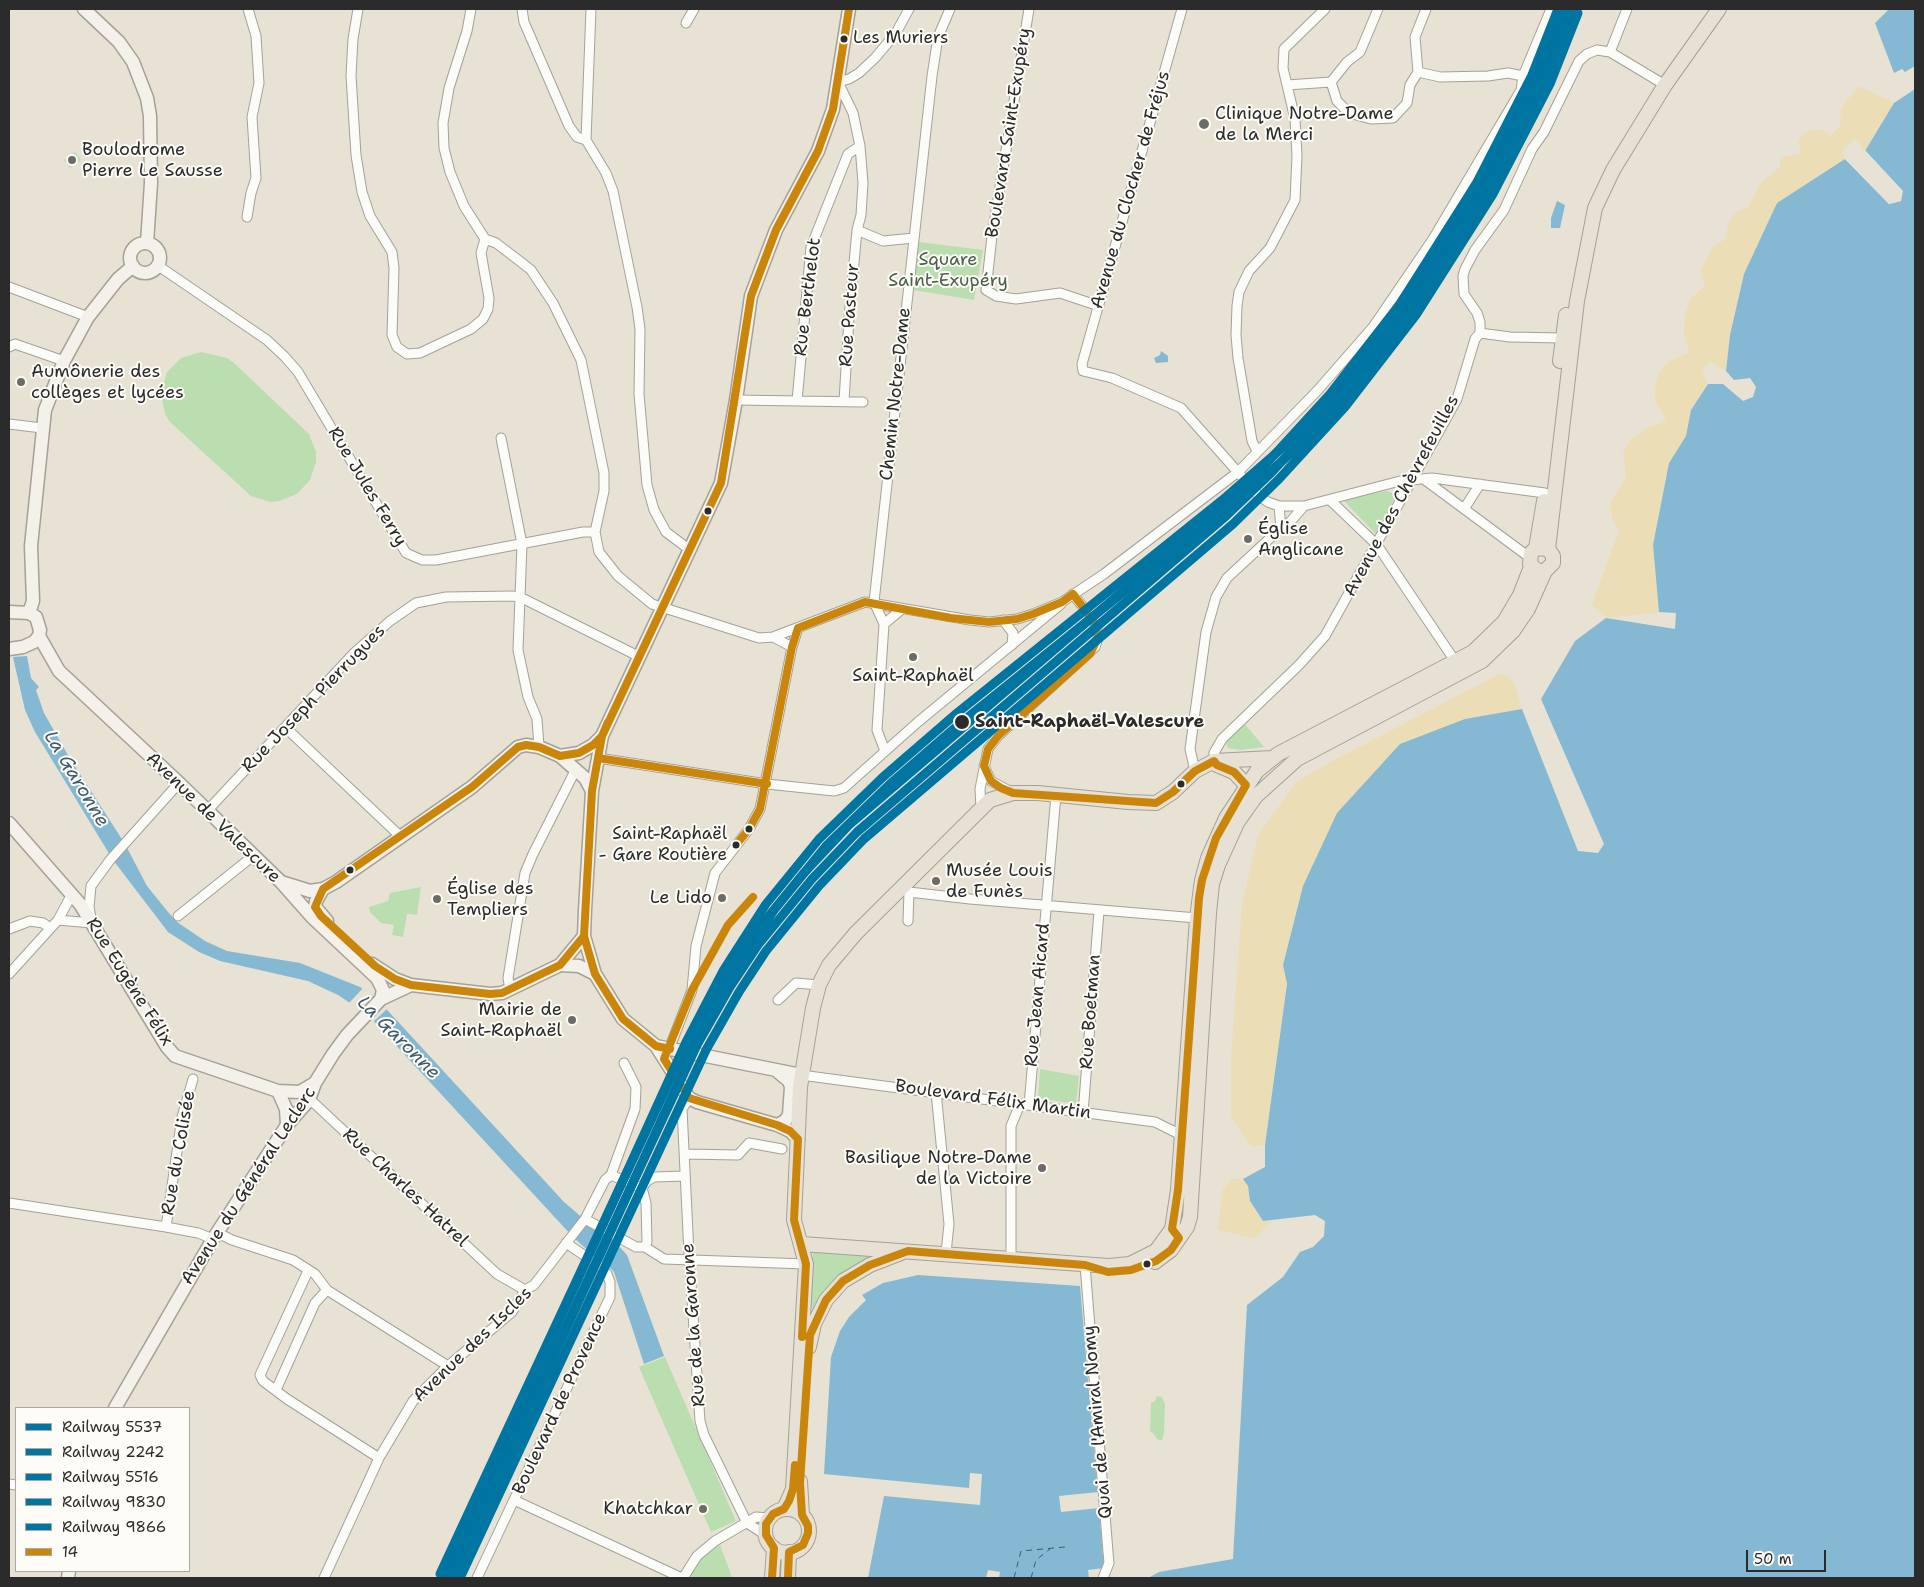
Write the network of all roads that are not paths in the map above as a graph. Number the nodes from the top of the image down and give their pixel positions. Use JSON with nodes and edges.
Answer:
{"nodes":[{"id":1,"x":84,"y":9,"type":"edge"},
{"id":2,"x":248,"y":9,"type":"edge"},
{"id":3,"x":358,"y":9,"type":"edge"},
{"id":4,"x":471,"y":9,"type":"edge"},
{"id":5,"x":522,"y":9,"type":"edge"},
{"id":6,"x":591,"y":9,"type":"edge"},
{"id":7,"x":694,"y":9,"type":"edge"},
{"id":8,"x":849,"y":9,"type":"edge"},
{"id":9,"x":909,"y":9,"type":"edge"},
{"id":10,"x":950,"y":9,"type":"edge"},
{"id":11,"x":1029,"y":9,"type":"edge"},
{"id":12,"x":1182,"y":9,"type":"edge"},
{"id":13,"x":1325,"y":9,"type":"edge"},
{"id":14,"x":1378,"y":9,"type":"edge"},
{"id":15,"x":1426,"y":9,"type":"edge"},
{"id":16,"x":1550,"y":9,"type":"edge"},
{"id":17,"x":1627,"y":9,"type":"edge"},
{"id":18,"x":1708,"y":9,"type":"edge"},
{"id":19,"x":1718,"y":9,"type":"edge"},
{"id":20,"x":686,"y":23,"type":"dead end"},
{"id":21,"x":1610,"y":52,"type":"junction"},
{"id":22,"x":1418,"y":72,"type":"junction"},
{"id":23,"x":1523,"y":76,"type":"junction"},
{"id":24,"x":838,"y":82,"type":"junction"},
{"id":25,"x":1331,"y":82,"type":"junction"},
{"id":26,"x":1662,"y":83,"type":"junction"},
{"id":27,"x":1287,"y":86,"type":"junction"},
{"id":28,"x":586,"y":140,"type":"junction"},
{"id":29,"x":860,"y":146,"type":"junction"},
{"id":30,"x":247,"y":217,"type":"dead end"},
{"id":31,"x":857,"y":230,"type":"junction"},
{"id":32,"x":914,"y":238,"type":"junction"},
{"id":33,"x":485,"y":239,"type":"junction"},
{"id":34,"x":147,"y":243,"type":"junction"},
{"id":35,"x":157,"y":265,"type":"junction"},
{"id":36,"x":133,"y":266,"type":"junction"},
{"id":37,"x":9,"y":287,"type":"edge"},
{"id":38,"x":1099,"y":306,"type":"junction"},
{"id":39,"x":88,"y":317,"type":"junction"},
{"id":40,"x":1480,"y":333,"type":"junction"},
{"id":41,"x":1562,"y":338,"type":"junction"},
{"id":42,"x":9,"y":347,"type":"edge"},
{"id":43,"x":1570,"y":354,"type":"junction"},
{"id":44,"x":64,"y":361,"type":"junction"},
{"id":45,"x":736,"y":400,"type":"junction"},
{"id":46,"x":797,"y":401,"type":"junction"},
{"id":47,"x":844,"y":401,"type":"junction"},
{"id":48,"x":863,"y":402,"type":"dead end"},
{"id":49,"x":9,"y":424,"type":"edge"},
{"id":50,"x":42,"y":428,"type":"junction"},
{"id":51,"x":501,"y":438,"type":"dead end"},
{"id":52,"x":1257,"y":451,"type":"junction"},
{"id":53,"x":1240,"y":474,"type":"junction"},
{"id":54,"x":1411,"y":480,"type":"junction"},
{"id":55,"x":1425,"y":480,"type":"junction"},
{"id":56,"x":1480,"y":484,"type":"junction"},
{"id":57,"x":1545,"y":493,"type":"junction"},
{"id":58,"x":1330,"y":500,"type":"junction"},
{"id":59,"x":1279,"y":506,"type":"junction"},
{"id":60,"x":1304,"y":506,"type":"junction"},
{"id":61,"x":1464,"y":509,"type":"junction"},
{"id":62,"x":1281,"y":528,"type":"junction"},
{"id":63,"x":595,"y":532,"type":"junction"},
{"id":64,"x":522,"y":544,"type":"junction"},
{"id":65,"x":1377,"y":545,"type":"junction"},
{"id":66,"x":690,"y":550,"type":"junction"},
{"id":67,"x":1536,"y":555,"type":"junction"},
{"id":68,"x":1545,"y":571,"type":"junction"},
{"id":69,"x":1073,"y":594,"type":"junction"},
{"id":70,"x":519,"y":598,"type":"junction"},
{"id":71,"x":874,"y":602,"type":"junction"},
{"id":72,"x":1062,"y":602,"type":"junction"},
{"id":73,"x":662,"y":606,"type":"junction"},
{"id":74,"x":902,"y":609,"type":"junction"},
{"id":75,"x":9,"y":612,"type":"edge"},
{"id":76,"x":29,"y":613,"type":"junction"},
{"id":77,"x":1003,"y":620,"type":"junction"},
{"id":78,"x":884,"y":624,"type":"junction"},
{"id":79,"x":798,"y":628,"type":"junction"},
{"id":80,"x":39,"y":636,"type":"junction"},
{"id":81,"x":773,"y":636,"type":"junction"},
{"id":82,"x":1012,"y":645,"type":"junction"},
{"id":83,"x":792,"y":647,"type":"junction"},
{"id":84,"x":9,"y":649,"type":"edge"},
{"id":85,"x":640,"y":658,"type":"junction"},
{"id":86,"x":1459,"y":668,"type":"junction"},
{"id":87,"x":286,"y":728,"type":"junction"},
{"id":88,"x":602,"y":736,"type":"junction"},
{"id":89,"x":539,"y":746,"type":"junction"},
{"id":90,"x":885,"y":751,"type":"junction"},
{"id":91,"x":560,"y":756,"type":"junction"},
{"id":92,"x":598,"y":758,"type":"junction"},
{"id":93,"x":1272,"y":758,"type":"junction"},
{"id":94,"x":1214,"y":761,"type":"junction"},
{"id":95,"x":984,"y":766,"type":"junction"},
{"id":96,"x":576,"y":769,"type":"junction"},
{"id":97,"x":1195,"y":772,"type":"junction"},
{"id":98,"x":179,"y":784,"type":"junction"},
{"id":99,"x":767,"y":784,"type":"junction"},
{"id":100,"x":1246,"y":785,"type":"junction"},
{"id":101,"x":592,"y":791,"type":"junction"},
{"id":102,"x":1012,"y":793,"type":"junction"},
{"id":103,"x":1056,"y":795,"type":"junction"},
{"id":104,"x":981,"y":808,"type":"junction"},
{"id":105,"x":208,"y":811,"type":"junction"},
{"id":106,"x":9,"y":823,"type":"edge"},
{"id":107,"x":400,"y":836,"type":"junction"},
{"id":108,"x":253,"y":856,"type":"junction"},
{"id":109,"x":281,"y":882,"type":"junction"},
{"id":110,"x":907,"y":888,"type":"junction"},
{"id":111,"x":323,"y":889,"type":"junction"},
{"id":112,"x":72,"y":894,"type":"junction"},
{"id":113,"x":1046,"y":906,"type":"junction"},
{"id":114,"x":1099,"y":910,"type":"junction"},
{"id":115,"x":178,"y":916,"type":"dead end"},
{"id":116,"x":316,"y":916,"type":"junction"},
{"id":117,"x":1197,"y":918,"type":"junction"},
{"id":118,"x":58,"y":920,"type":"junction"},
{"id":119,"x":908,"y":921,"type":"dead end"},
{"id":120,"x":92,"y":923,"type":"junction"},
{"id":121,"x":50,"y":928,"type":"junction"},
{"id":122,"x":9,"y":929,"type":"edge"},
{"id":123,"x":584,"y":936,"type":"junction"},
{"id":124,"x":560,"y":965,"type":"junction"},
{"id":125,"x":9,"y":974,"type":"edge"},
{"id":126,"x":596,"y":974,"type":"junction"},
{"id":127,"x":821,"y":980,"type":"junction"},
{"id":128,"x":411,"y":985,"type":"junction"},
{"id":129,"x":510,"y":989,"type":"junction"},
{"id":130,"x":381,"y":999,"type":"junction"},
{"id":131,"x":778,"y":1000,"type":"dead end"},
{"id":132,"x":667,"y":1054,"type":"junction"},
{"id":133,"x":624,"y":1064,"type":"dead end"},
{"id":134,"x":775,"y":1070,"type":"junction"},
{"id":135,"x":801,"y":1075,"type":"junction"},
{"id":136,"x":192,"y":1079,"type":"dead end"},
{"id":137,"x":315,"y":1083,"type":"junction"},
{"id":138,"x":278,"y":1091,"type":"junction"},
{"id":139,"x":936,"y":1092,"type":"junction"},
{"id":140,"x":689,"y":1098,"type":"junction"},
{"id":141,"x":309,"y":1100,"type":"junction"},
{"id":142,"x":1025,"y":1104,"type":"junction"},
{"id":143,"x":1083,"y":1113,"type":"junction"},
{"id":144,"x":287,"y":1120,"type":"junction"},
{"id":145,"x":778,"y":1125,"type":"junction"},
{"id":146,"x":1181,"y":1134,"type":"junction"},
{"id":147,"x":798,"y":1139,"type":"junction"},
{"id":148,"x":782,"y":1149,"type":"dead end"},
{"id":149,"x":685,"y":1154,"type":"junction"},
{"id":150,"x":611,"y":1175,"type":"junction"},
{"id":151,"x":685,"y":1176,"type":"junction"},
{"id":152,"x":642,"y":1188,"type":"junction"},
{"id":153,"x":9,"y":1203,"type":"edge"},
{"id":154,"x":585,"y":1219,"type":"junction"},
{"id":155,"x":166,"y":1227,"type":"junction"},
{"id":156,"x":216,"y":1236,"type":"junction"},
{"id":157,"x":568,"y":1241,"type":"junction"},
{"id":158,"x":802,"y":1244,"type":"junction"},
{"id":159,"x":645,"y":1247,"type":"junction"},
{"id":160,"x":908,"y":1251,"type":"junction"},
{"id":161,"x":946,"y":1253,"type":"junction"},
{"id":162,"x":1010,"y":1258,"type":"junction"},
{"id":163,"x":689,"y":1260,"type":"junction"},
{"id":164,"x":806,"y":1264,"type":"junction"},
{"id":165,"x":1085,"y":1265,"type":"junction"},
{"id":166,"x":308,"y":1271,"type":"junction"},
{"id":167,"x":327,"y":1290,"type":"junction"},
{"id":168,"x":524,"y":1290,"type":"junction"},
{"id":169,"x":448,"y":1366,"type":"junction"},
{"id":170,"x":276,"y":1390,"type":"junction"},
{"id":171,"x":116,"y":1407,"type":"edge"},
{"id":172,"x":378,"y":1458,"type":"junction"},
{"id":173,"x":514,"y":1500,"type":"junction"},
{"id":174,"x":784,"y":1509,"type":"junction"},
{"id":175,"x":802,"y":1515,"type":"junction"},
{"id":176,"x":769,"y":1518,"type":"junction"},
{"id":177,"x":747,"y":1523,"type":"junction"},
{"id":178,"x":766,"y":1535,"type":"junction"},
{"id":179,"x":789,"y":1552,"type":"junction"},
{"id":180,"x":774,"y":1555,"type":"junction"},
{"id":181,"x":788,"y":1574,"type":"edge"},
{"id":182,"x":324,"y":1578,"type":"edge"},
{"id":183,"x":476,"y":1578,"type":"edge"},
{"id":184,"x":682,"y":1578,"type":"edge"},
{"id":185,"x":772,"y":1578,"type":"edge"},
{"id":186,"x":1103,"y":1578,"type":"edge"}],
"edges":[{"from":1,"to":34,"type":"main road"},
{"from":2,"to":30,"type":"street"},
{"from":3,"to":33,"type":"street"},
{"from":4,"to":33,"type":"street"},
{"from":5,"to":28,"type":"street"},
{"from":6,"to":28,"type":"street"},
{"from":7,"to":20,"type":"street"},
{"from":8,"to":24,"type":"main road"},
{"from":9,"to":24,"type":"street"},
{"from":10,"to":32,"type":"street","name":"Chemin Notre-Dame"},
{"from":11,"to":38,"type":"street","name":"Boulevard Saint-Exupéry"},
{"from":12,"to":38,"type":"street","name":"Avenue du Clocher de Fréjus"},
{"from":13,"to":27,"type":"street"},
{"from":14,"to":25,"type":"street"},
{"from":15,"to":22,"type":"street"},
{"from":16,"to":23,"type":"street"},
{"from":17,"to":21,"type":"street"},
{"from":18,"to":26,"type":"main road"},
{"from":19,"to":26,"type":"main road"},
{"from":21,"to":26,"type":"street"},
{"from":21,"to":40,"type":"street"},
{"from":22,"to":23,"type":"street"},
{"from":22,"to":25,"type":"street"},
{"from":23,"to":52,"type":"street"},
{"from":24,"to":29,"type":"street","name":"Rue Pasteur"},
{"from":24,"to":45,"type":"main road"},
{"from":25,"to":27,"type":"street"},
{"from":26,"to":41,"type":"main road"},
{"from":26,"to":43,"type":"main road"},
{"from":27,"to":52,"type":"street"},
{"from":28,"to":66,"type":"street"},
{"from":29,"to":31,"type":"street","name":"Rue Pasteur"},
{"from":29,"to":46,"type":"street","name":"Rue Berthelot"},
{"from":31,"to":32,"type":"street"},
{"from":31,"to":47,"type":"street","name":"Rue Pasteur"},
{"from":32,"to":71,"type":"street","name":"Chemin Notre-Dame"},
{"from":33,"to":63,"type":"street"},
{"from":34,"to":35,"type":"main road"},
{"from":34,"to":36,"type":"main road"},
{"from":35,"to":36,"type":"main road"},
{"from":35,"to":64,"type":"street","name":"Rue Jules Ferry"},
{"from":36,"to":39,"type":"main road"},
{"from":37,"to":39,"type":"street"},
{"from":38,"to":53,"type":"street","name":"Avenue du Clocher de Fréjus"},
{"from":39,"to":44,"type":"main road"},
{"from":40,"to":41,"type":"street"},
{"from":40,"to":54,"type":"street","name":"Avenue des Chèvrefeuilles"},
{"from":41,"to":43,"type":"street"},
{"from":41,"to":57,"type":"main road"},
{"from":42,"to":44,"type":"street"},
{"from":43,"to":67,"type":"main road"},
{"from":44,"to":50,"type":"main road"},
{"from":45,"to":46,"type":"street"},
{"from":45,"to":66,"type":"main road"},
{"from":46,"to":47,"type":"street"},
{"from":47,"to":48,"type":"street"},
{"from":49,"to":50,"type":"street"},
{"from":50,"to":76,"type":"main road"},
{"from":51,"to":64,"type":"street"},
{"from":52,"to":53,"type":"street"},
{"from":53,"to":59,"type":"street"},
{"from":53,"to":69,"type":"street"},
{"from":54,"to":55,"type":"street"},
{"from":54,"to":58,"type":"street"},
{"from":54,"to":65,"type":"street","name":"Avenue des Chèvrefeuilles"},
{"from":55,"to":56,"type":"street"},
{"from":55,"to":61,"type":"street"},
{"from":56,"to":57,"type":"street"},
{"from":56,"to":61,"type":"street"},
{"from":57,"to":67,"type":"main road"},
{"from":58,"to":60,"type":"street"},
{"from":58,"to":65,"type":"street"},
{"from":59,"to":60,"type":"street"},
{"from":59,"to":62,"type":"street"},
{"from":60,"to":62,"type":"street"},
{"from":61,"to":67,"type":"street"},
{"from":62,"to":97,"type":"street"},
{"from":63,"to":64,"type":"street","name":"Rue Jules Ferry"},
{"from":63,"to":73,"type":"street"},
{"from":64,"to":70,"type":"street"},
{"from":65,"to":86,"type":"street"},
{"from":65,"to":94,"type":"street","name":"Avenue des Chèvrefeuilles"},
{"from":66,"to":73,"type":"main road"},
{"from":67,"to":68,"type":"main road"},
{"from":67,"to":68,"type":"main road"},
{"from":67,"to":86,"type":"main road"},
{"from":68,"to":86,"type":"main road"},
{"from":69,"to":72,"type":"street"},
{"from":69,"to":95,"type":"street"},
{"from":70,"to":85,"type":"street"},
{"from":70,"to":87,"type":"street","name":"Rue Joseph Pierrugues"},
{"from":70,"to":89,"type":"street"},
{"from":71,"to":74,"type":"street"},
{"from":71,"to":78,"type":"street"},
{"from":71,"to":79,"type":"street"},
{"from":72,"to":77,"type":"street"},
{"from":72,"to":82,"type":"street"},
{"from":73,"to":81,"type":"street"},
{"from":73,"to":85,"type":"main road"},
{"from":74,"to":77,"type":"street"},
{"from":74,"to":78,"type":"street"},
{"from":75,"to":76,"type":"main road"},
{"from":76,"to":80,"type":"main road","name":"Avenue de Valescure"},
{"from":77,"to":82,"type":"street"},
{"from":78,"to":90,"type":"street"},
{"from":79,"to":81,"type":"street"},
{"from":79,"to":83,"type":"street"},
{"from":80,"to":84,"type":"main road"},
{"from":80,"to":98,"type":"main road","name":"Avenue de Valescure"},
{"from":81,"to":83,"type":"street"},
{"from":82,"to":90,"type":"street"},
{"from":83,"to":99,"type":"street"},
{"from":85,"to":88,"type":"main road"},
{"from":86,"to":93,"type":"main road"},
{"from":86,"to":165,"type":"main road"},
{"from":87,"to":105,"type":"street","name":"Rue Joseph Pierrugues"},
{"from":87,"to":107,"type":"street"},
{"from":88,"to":91,"type":"main road"},
{"from":88,"to":92,"type":"main road"},
{"from":89,"to":91,"type":"main road"},
{"from":89,"to":107,"type":"main road"},
{"from":90,"to":99,"type":"street"},
{"from":91,"to":96,"type":"main road"},
{"from":92,"to":99,"type":"street"},
{"from":92,"to":101,"type":"main road"},
{"from":93,"to":94,"type":"main road"},
{"from":93,"to":100,"type":"main road"},
{"from":94,"to":97,"type":"main road"},
{"from":94,"to":100,"type":"main road"},
{"from":95,"to":102,"type":"street"},
{"from":95,"to":104,"type":"street"},
{"from":96,"to":101,"type":"main road"},
{"from":96,"to":129,"type":"street"},
{"from":97,"to":103,"type":"main road"},
{"from":98,"to":105,"type":"main road","name":"Avenue de Valescure"},
{"from":98,"to":120,"type":"street"},
{"from":99,"to":132,"type":"street"},
{"from":100,"to":117,"type":"main road"},
{"from":101,"to":123,"type":"main road"},
{"from":102,"to":103,"type":"main road"},
{"from":102,"to":104,"type":"main road"},
{"from":103,"to":113,"type":"street","name":"Rue Jean Aicard"},
{"from":104,"to":110,"type":"main road"},
{"from":105,"to":108,"type":"main road","name":"Avenue de Valescure"},
{"from":106,"to":112,"type":"main road","name":"Rue Eugène Félix"},
{"from":107,"to":111,"type":"main road"},
{"from":108,"to":109,"type":"main road","name":"Avenue de Valescure"},
{"from":108,"to":115,"type":"street"},
{"from":109,"to":111,"type":"main road"},
{"from":109,"to":116,"type":"main road","name":"Avenue de Valescure"},
{"from":110,"to":113,"type":"street"},
{"from":110,"to":119,"type":"street"},
{"from":110,"to":127,"type":"main road"},
{"from":111,"to":116,"type":"main road"},
{"from":112,"to":118,"type":"street"},
{"from":112,"to":120,"type":"main road","name":"Rue Eugène Félix"},
{"from":113,"to":114,"type":"street"},
{"from":113,"to":142,"type":"street","name":"Rue Jean Aicard"},
{"from":114,"to":117,"type":"street"},
{"from":114,"to":143,"type":"street","name":"Rue Boetman"},
{"from":116,"to":128,"type":"main road"},
{"from":116,"to":130,"type":"main road","name":"Avenue de Valescure"},
{"from":117,"to":146,"type":"main road"},
{"from":118,"to":120,"type":"street"},
{"from":118,"to":121,"type":"street"},
{"from":120,"to":138,"type":"main road","name":"Rue Eugène Félix"},
{"from":121,"to":122,"type":"street"},
{"from":121,"to":125,"type":"street"},
{"from":123,"to":124,"type":"main road"},
{"from":123,"to":126,"type":"main road"},
{"from":124,"to":126,"type":"main road"},
{"from":124,"to":129,"type":"main road"},
{"from":126,"to":132,"type":"main road"},
{"from":127,"to":131,"type":"street"},
{"from":127,"to":135,"type":"main road"},
{"from":128,"to":129,"type":"main road"},
{"from":128,"to":130,"type":"main road","name":"Avenue du Général Leclerc"},
{"from":130,"to":137,"type":"main road","name":"Avenue du Général Leclerc"},
{"from":132,"to":134,"type":"main road"},
{"from":132,"to":140,"type":"main road"},
{"from":133,"to":150,"type":"street","name":"Avenue des Iscles"},
{"from":134,"to":135,"type":"main road"},
{"from":134,"to":145,"type":"main road"},
{"from":135,"to":139,"type":"street","name":"Boulevard Félix Martin"},
{"from":135,"to":147,"type":"main road"},
{"from":136,"to":155,"type":"street","name":"Rue du Colisée"},
{"from":137,"to":138,"type":"main road","name":"Rue Eugène Félix"},
{"from":137,"to":141,"type":"main road","name":"Avenue du Général Leclerc"},
{"from":138,"to":144,"type":"main road"},
{"from":139,"to":142,"type":"street","name":"Boulevard Félix Martin"},
{"from":139,"to":161,"type":"street"},
{"from":140,"to":145,"type":"main road"},
{"from":140,"to":149,"type":"street","name":"Rue de la Garonne"},
{"from":141,"to":144,"type":"main road","name":"Avenue du Général Leclerc"},
{"from":141,"to":168,"type":"street","name":"Rue Charles Hatrel"},
{"from":142,"to":143,"type":"street","name":"Boulevard Félix Martin"},
{"from":142,"to":162,"type":"street","name":"Rue Jean Aicard"},
{"from":143,"to":146,"type":"street","name":"Boulevard Félix Martin"},
{"from":144,"to":156,"type":"main road","name":"Avenue du Général Leclerc"},
{"from":145,"to":147,"type":"main road"},
{"from":146,"to":165,"type":"main road"},
{"from":147,"to":158,"type":"main road"},
{"from":148,"to":149,"type":"street"},
{"from":149,"to":151,"type":"street","name":"Rue de la Garonne"},
{"from":150,"to":152,"type":"street"},
{"from":150,"to":154,"type":"street","name":"Avenue des Iscles"},
{"from":151,"to":152,"type":"street"},
{"from":151,"to":163,"type":"street","name":"Rue de la Garonne"},
{"from":152,"to":159,"type":"street"},
{"from":153,"to":155,"type":"street"},
{"from":154,"to":157,"type":"street","name":"Avenue des Iscles"},
{"from":154,"to":159,"type":"street"},
{"from":155,"to":156,"type":"street"},
{"from":156,"to":166,"type":"street"},
{"from":156,"to":171,"type":"main road","name":"Avenue du Général Leclerc"},
{"from":157,"to":168,"type":"street","name":"Avenue des Iscles"},
{"from":157,"to":173,"type":"street","name":"Boulevard de Provence"},
{"from":158,"to":160,"type":"main road"},
{"from":158,"to":164,"type":"main road"},
{"from":159,"to":163,"type":"street"},
{"from":160,"to":161,"type":"main road"},
{"from":160,"to":175,"type":"main road"},
{"from":161,"to":162,"type":"main road"},
{"from":162,"to":165,"type":"main road"},
{"from":163,"to":164,"type":"street"},
{"from":163,"to":177,"type":"street","name":"Rue de la Garonne"},
{"from":164,"to":174,"type":"main road"},
{"from":165,"to":186,"type":"street","name":"Quai de l'Amiral Nomy"},
{"from":166,"to":167,"type":"street"},
{"from":166,"to":170,"type":"street"},
{"from":167,"to":169,"type":"street"},
{"from":167,"to":170,"type":"street"},
{"from":168,"to":169,"type":"street","name":"Avenue des Iscles"},
{"from":169,"to":172,"type":"street","name":"Avenue des Iscles"},
{"from":170,"to":172,"type":"street"},
{"from":172,"to":182,"type":"street","name":"Avenue des Iscles"},
{"from":173,"to":183,"type":"street","name":"Boulevard de Provence"},
{"from":173,"to":184,"type":"street"},
{"from":174,"to":175,"type":"main road"},
{"from":174,"to":176,"type":"main road"},
{"from":175,"to":179,"type":"main road"},
{"from":176,"to":177,"type":"street"},
{"from":176,"to":178,"type":"main road"},
{"from":177,"to":178,"type":"street"},
{"from":177,"to":184,"type":"street"},
{"from":178,"to":180,"type":"main road"},
{"from":179,"to":180,"type":"main road"},
{"from":179,"to":181,"type":"main road"},
{"from":180,"to":185,"type":"main road"}]}
